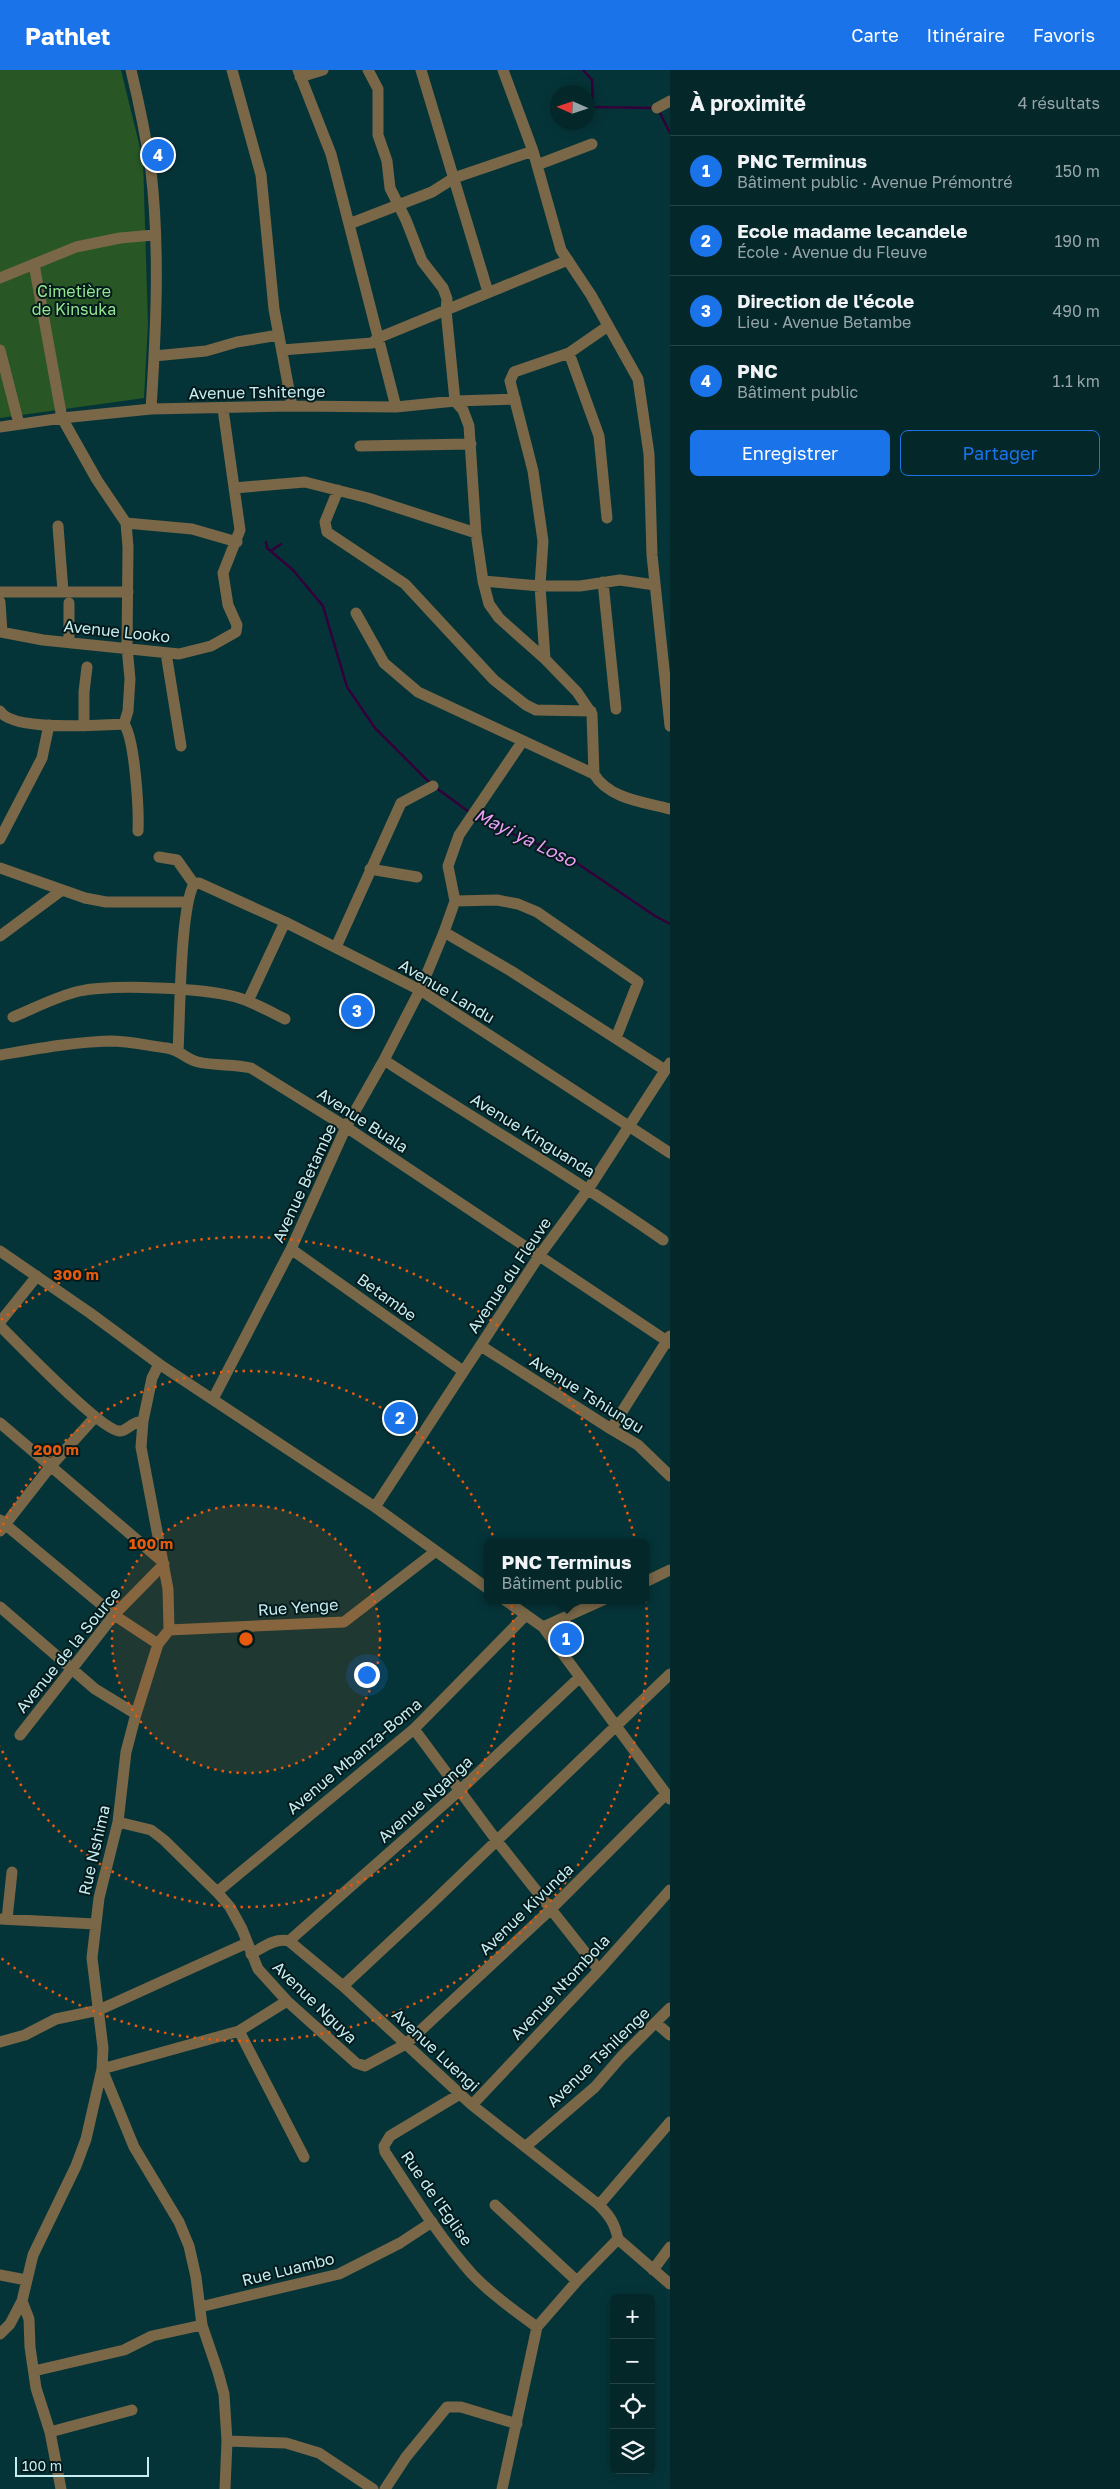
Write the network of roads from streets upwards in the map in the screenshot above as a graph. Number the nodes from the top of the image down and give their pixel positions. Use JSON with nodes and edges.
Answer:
{"nodes":[{"id":1,"x":131,"y":70,"type":"edge"},
{"id":2,"x":232,"y":70,"type":"edge"},
{"id":3,"x":323,"y":70,"type":"edge"},
{"id":4,"x":368,"y":70,"type":"edge"},
{"id":5,"x":421,"y":70,"type":"edge"},
{"id":6,"x":504,"y":70,"type":"edge"},
{"id":7,"x":299,"y":74,"type":"edge"},
{"id":8,"x":670,"y":101,"type":"edge"},
{"id":9,"x":657,"y":108,"type":"dead end"},
{"id":10,"x":592,"y":144,"type":"dead end"},
{"id":11,"x":533,"y":152,"type":"junction"},
{"id":12,"x":537,"y":165,"type":"junction"},
{"id":13,"x":454,"y":178,"type":"junction"},
{"id":14,"x":399,"y":206,"type":"junction"},
{"id":15,"x":349,"y":224,"type":"junction"},
{"id":16,"x":154,"y":234,"type":"junction"},
{"id":17,"x":568,"y":260,"type":"junction"},
{"id":18,"x":34,"y":264,"type":"junction"},
{"id":19,"x":0,"y":278,"type":"edge"},
{"id":20,"x":488,"y":292,"type":"junction"},
{"id":21,"x":446,"y":310,"type":"junction"},
{"id":22,"x":608,"y":326,"type":"junction"},
{"id":23,"x":279,"y":335,"type":"junction"},
{"id":24,"x":378,"y":338,"type":"junction"},
{"id":25,"x":0,"y":350,"type":"edge"},
{"id":26,"x":282,"y":350,"type":"junction"},
{"id":27,"x":569,"y":353,"type":"junction"},
{"id":28,"x":154,"y":356,"type":"junction"},
{"id":29,"x":515,"y":400,"type":"junction"},
{"id":30,"x":455,"y":401,"type":"junction"},
{"id":31,"x":292,"y":406,"type":"junction"},
{"id":32,"x":396,"y":407,"type":"junction"},
{"id":33,"x":151,"y":409,"type":"junction"},
{"id":34,"x":223,"y":409,"type":"junction"},
{"id":35,"x":62,"y":418,"type":"junction"},
{"id":36,"x":19,"y":424,"type":"junction"},
{"id":37,"x":0,"y":427,"type":"edge"},
{"id":38,"x":471,"y":444,"type":"junction"},
{"id":39,"x":360,"y":446,"type":"dead end"},
{"id":40,"x":234,"y":488,"type":"junction"},
{"id":41,"x":338,"y":490,"type":"junction"},
{"id":42,"x":606,"y":518,"type":"dead end"},
{"id":43,"x":126,"y":523,"type":"junction"},
{"id":44,"x":58,"y":526,"type":"dead end"},
{"id":45,"x":476,"y":533,"type":"junction"},
{"id":46,"x":237,"y":542,"type":"junction"},
{"id":47,"x":483,"y":581,"type":"junction"},
{"id":48,"x":603,"y":582,"type":"junction"},
{"id":49,"x":655,"y":585,"type":"junction"},
{"id":50,"x":540,"y":586,"type":"junction"},
{"id":51,"x":63,"y":591,"type":"junction"},
{"id":52,"x":0,"y":592,"type":"edge"},
{"id":53,"x":128,"y":592,"type":"junction"},
{"id":54,"x":0,"y":602,"type":"edge"},
{"id":55,"x":70,"y":604,"type":"dead end"},
{"id":56,"x":356,"y":613,"type":"dead end"},
{"id":57,"x":1,"y":632,"type":"edge"},
{"id":58,"x":69,"y":642,"type":"junction"},
{"id":59,"x":127,"y":647,"type":"junction"},
{"id":60,"x":166,"y":653,"type":"junction"},
{"id":61,"x":545,"y":658,"type":"junction"},
{"id":62,"x":87,"y":667,"type":"dead end"},
{"id":63,"x":616,"y":709,"type":"dead end"},
{"id":64,"x":0,"y":711,"type":"edge"},
{"id":65,"x":591,"y":711,"type":"junction"},
{"id":66,"x":124,"y":724,"type":"junction"},
{"id":67,"x":49,"y":725,"type":"junction"},
{"id":68,"x":84,"y":726,"type":"junction"},
{"id":69,"x":670,"y":726,"type":"edge"},
{"id":70,"x":522,"y":742,"type":"junction"},
{"id":71,"x":181,"y":746,"type":"dead end"},
{"id":72,"x":594,"y":774,"type":"junction"},
{"id":73,"x":433,"y":786,"type":"dead end"},
{"id":74,"x":670,"y":809,"type":"edge"},
{"id":75,"x":138,"y":831,"type":"dead end"},
{"id":76,"x":0,"y":838,"type":"edge"},
{"id":77,"x":159,"y":858,"type":"dead end"},
{"id":78,"x":0,"y":868,"type":"edge"},
{"id":79,"x":370,"y":869,"type":"junction"},
{"id":80,"x":417,"y":877,"type":"dead end"},
{"id":81,"x":194,"y":884,"type":"junction"},
{"id":82,"x":62,"y":890,"type":"junction"},
{"id":83,"x":454,"y":901,"type":"junction"},
{"id":84,"x":188,"y":902,"type":"junction"},
{"id":85,"x":284,"y":922,"type":"junction"},
{"id":86,"x":444,"y":932,"type":"junction"},
{"id":87,"x":0,"y":936,"type":"edge"},
{"id":88,"x":336,"y":948,"type":"junction"},
{"id":89,"x":182,"y":990,"type":"junction"},
{"id":90,"x":420,"y":990,"type":"junction"},
{"id":91,"x":248,"y":1001,"type":"junction"},
{"id":92,"x":13,"y":1017,"type":"dead end"},
{"id":93,"x":285,"y":1019,"type":"dead end"},
{"id":94,"x":616,"y":1038,"type":"junction"},
{"id":95,"x":178,"y":1051,"type":"junction"},
{"id":96,"x":0,"y":1055,"type":"edge"},
{"id":97,"x":384,"y":1060,"type":"junction"},
{"id":98,"x":668,"y":1066,"type":"edge"},
{"id":99,"x":630,"y":1126,"type":"junction"},
{"id":100,"x":346,"y":1127,"type":"junction"},
{"id":101,"x":670,"y":1153,"type":"edge"},
{"id":102,"x":589,"y":1188,"type":"junction"},
{"id":103,"x":663,"y":1240,"type":"dead end"},
{"id":104,"x":291,"y":1249,"type":"junction"},
{"id":105,"x":0,"y":1251,"type":"edge"},
{"id":106,"x":539,"y":1256,"type":"junction"},
{"id":107,"x":37,"y":1276,"type":"junction"},
{"id":108,"x":0,"y":1322,"type":"edge"},
{"id":109,"x":0,"y":1326,"type":"edge"},
{"id":110,"x":669,"y":1340,"type":"edge"},
{"id":111,"x":481,"y":1346,"type":"junction"},
{"id":112,"x":159,"y":1364,"type":"junction"},
{"id":113,"x":463,"y":1371,"type":"junction"},
{"id":114,"x":213,"y":1399,"type":"junction"},
{"id":115,"x":95,"y":1417,"type":"junction"},
{"id":116,"x":143,"y":1421,"type":"junction"},
{"id":117,"x":0,"y":1423,"type":"edge"},
{"id":118,"x":611,"y":1429,"type":"junction"},
{"id":119,"x":50,"y":1467,"type":"junction"},
{"id":120,"x":670,"y":1476,"type":"edge"},
{"id":121,"x":375,"y":1507,"type":"junction"},
{"id":122,"x":2,"y":1525,"type":"edge"},
{"id":123,"x":436,"y":1551,"type":"junction"},
{"id":124,"x":163,"y":1563,"type":"junction"},
{"id":125,"x":670,"y":1570,"type":"edge"},
{"id":126,"x":649,"y":1580,"type":"edge"},
{"id":127,"x":484,"y":1586,"type":"edge"},
{"id":128,"x":510,"y":1604,"type":"edge"},
{"id":129,"x":594,"y":1604,"type":"edge"},
{"id":130,"x":0,"y":1607,"type":"edge"},
{"id":131,"x":114,"y":1615,"type":"junction"},
{"id":132,"x":526,"y":1615,"type":"junction"},
{"id":133,"x":543,"y":1627,"type":"junction"},
{"id":134,"x":168,"y":1630,"type":"junction"},
{"id":135,"x":158,"y":1644,"type":"junction"},
{"id":136,"x":72,"y":1669,"type":"junction"},
{"id":137,"x":670,"y":1674,"type":"edge"},
{"id":138,"x":580,"y":1677,"type":"junction"},
{"id":139,"x":136,"y":1714,"type":"junction"},
{"id":140,"x":615,"y":1725,"type":"junction"},
{"id":141,"x":414,"y":1729,"type":"junction"},
{"id":142,"x":20,"y":1735,"type":"dead end"},
{"id":143,"x":459,"y":1791,"type":"junction"},
{"id":144,"x":668,"y":1796,"type":"edge"},
{"id":145,"x":118,"y":1822,"type":"junction"},
{"id":146,"x":497,"y":1841,"type":"junction"},
{"id":147,"x":12,"y":1872,"type":"dead end"},
{"id":148,"x":670,"y":1890,"type":"edge"},
{"id":149,"x":217,"y":1892,"type":"junction"},
{"id":150,"x":550,"y":1910,"type":"junction"},
{"id":151,"x":4,"y":1919,"type":"edge"},
{"id":152,"x":95,"y":1924,"type":"junction"},
{"id":153,"x":289,"y":1941,"type":"junction"},
{"id":154,"x":247,"y":1943,"type":"junction"},
{"id":155,"x":251,"y":1954,"type":"junction"},
{"id":156,"x":599,"y":1970,"type":"junction"},
{"id":157,"x":343,"y":1986,"type":"junction"},
{"id":158,"x":287,"y":2001,"type":"junction"},
{"id":159,"x":670,"y":2008,"type":"edge"},
{"id":160,"x":99,"y":2010,"type":"junction"},
{"id":161,"x":656,"y":2024,"type":"junction"},
{"id":162,"x":239,"y":2031,"type":"junction"},
{"id":163,"x":670,"y":2034,"type":"edge"},
{"id":164,"x":0,"y":2042,"type":"edge"},
{"id":165,"x":406,"y":2044,"type":"junction"},
{"id":166,"x":102,"y":2070,"type":"junction"},
{"id":167,"x":460,"y":2094,"type":"junction"},
{"id":168,"x":472,"y":2105,"type":"junction"},
{"id":169,"x":670,"y":2122,"type":"edge"},
{"id":170,"x":525,"y":2147,"type":"junction"},
{"id":171,"x":304,"y":2157,"type":"dead end"},
{"id":172,"x":495,"y":2205,"type":"dead end"},
{"id":173,"x":600,"y":2205,"type":"junction"},
{"id":174,"x":432,"y":2222,"type":"junction"},
{"id":175,"x":618,"y":2239,"type":"junction"},
{"id":176,"x":670,"y":2247,"type":"edge"},
{"id":177,"x":653,"y":2270,"type":"junction"},
{"id":178,"x":0,"y":2275,"type":"edge"},
{"id":179,"x":26,"y":2280,"type":"junction"},
{"id":180,"x":577,"y":2280,"type":"junction"},
{"id":181,"x":670,"y":2284,"type":"edge"},
{"id":182,"x":22,"y":2301,"type":"junction"},
{"id":183,"x":200,"y":2307,"type":"junction"},
{"id":184,"x":202,"y":2325,"type":"junction"},
{"id":185,"x":537,"y":2327,"type":"junction"},
{"id":186,"x":0,"y":2334,"type":"edge"},
{"id":187,"x":34,"y":2371,"type":"junction"},
{"id":188,"x":132,"y":2410,"type":"dead end"},
{"id":189,"x":517,"y":2424,"type":"junction"},
{"id":190,"x":50,"y":2432,"type":"junction"},
{"id":191,"x":227,"y":2441,"type":"junction"},
{"id":192,"x":61,"y":2489,"type":"edge"},
{"id":193,"x":225,"y":2489,"type":"edge"},
{"id":194,"x":373,"y":2489,"type":"edge"},
{"id":195,"x":385,"y":2489,"type":"edge"},
{"id":196,"x":502,"y":2489,"type":"edge"}],
"edges":[{"from":1,"to":16,"type":"street"},
{"from":2,"to":23,"type":"street"},
{"from":3,"to":7,"type":"street"},
{"from":4,"to":14,"type":"street"},
{"from":5,"to":13,"type":"street"},
{"from":6,"to":11,"type":"street"},
{"from":7,"to":15,"type":"street"},
{"from":8,"to":9,"type":"street"},
{"from":10,"to":12,"type":"street"},
{"from":11,"to":12,"type":"street"},
{"from":11,"to":13,"type":"street"},
{"from":12,"to":17,"type":"street"},
{"from":13,"to":14,"type":"street"},
{"from":13,"to":20,"type":"street"},
{"from":14,"to":15,"type":"street"},
{"from":14,"to":21,"type":"street"},
{"from":15,"to":24,"type":"street"},
{"from":16,"to":18,"type":"street"},
{"from":16,"to":28,"type":"street"},
{"from":17,"to":20,"type":"street"},
{"from":17,"to":22,"type":"street"},
{"from":18,"to":19,"type":"street"},
{"from":18,"to":35,"type":"street"},
{"from":20,"to":21,"type":"street"},
{"from":21,"to":24,"type":"street"},
{"from":21,"to":30,"type":"street"},
{"from":22,"to":27,"type":"street"},
{"from":22,"to":49,"type":"street"},
{"from":23,"to":26,"type":"street"},
{"from":23,"to":28,"type":"street"},
{"from":24,"to":26,"type":"street"},
{"from":24,"to":32,"type":"street"},
{"from":25,"to":36,"type":"street"},
{"from":26,"to":31,"type":"street"},
{"from":27,"to":29,"type":"street"},
{"from":27,"to":42,"type":"street"},
{"from":28,"to":33,"type":"street"},
{"from":29,"to":30,"type":"street","name":"Avenue Tshitenge"},
{"from":29,"to":50,"type":"street"},
{"from":30,"to":32,"type":"street","name":"Avenue Tshitenge"},
{"from":30,"to":38,"type":"street"},
{"from":31,"to":32,"type":"street","name":"Avenue Tshitenge"},
{"from":31,"to":34,"type":"street","name":"Avenue Tshitenge"},
{"from":33,"to":34,"type":"street","name":"Avenue Tshitenge"},
{"from":33,"to":35,"type":"street","name":"Avenue Tshitenge"},
{"from":34,"to":40,"type":"street","name":"Avenue Looko"},
{"from":35,"to":36,"type":"street","name":"Avenue Tshitenge"},
{"from":35,"to":43,"type":"street"},
{"from":36,"to":37,"type":"street","name":"Avenue Tshitenge"},
{"from":38,"to":39,"type":"street"},
{"from":38,"to":45,"type":"street"},
{"from":40,"to":41,"type":"street"},
{"from":40,"to":46,"type":"street","name":"Avenue Looko"},
{"from":41,"to":45,"type":"street"},
{"from":41,"to":65,"type":"street"},
{"from":43,"to":46,"type":"street"},
{"from":43,"to":53,"type":"street"},
{"from":44,"to":51,"type":"street"},
{"from":45,"to":47,"type":"street"},
{"from":46,"to":60,"type":"street","name":"Avenue Looko"},
{"from":47,"to":50,"type":"street"},
{"from":47,"to":61,"type":"street"},
{"from":48,"to":49,"type":"street"},
{"from":48,"to":50,"type":"street"},
{"from":48,"to":63,"type":"street"},
{"from":49,"to":69,"type":"street"},
{"from":50,"to":61,"type":"street"},
{"from":51,"to":52,"type":"street"},
{"from":51,"to":53,"type":"street"},
{"from":53,"to":59,"type":"street"},
{"from":54,"to":57,"type":"street"},
{"from":55,"to":58,"type":"street"},
{"from":56,"to":70,"type":"street"},
{"from":57,"to":58,"type":"street","name":"Avenue Looko"},
{"from":58,"to":59,"type":"street","name":"Avenue Looko"},
{"from":59,"to":60,"type":"street","name":"Avenue Looko"},
{"from":59,"to":66,"type":"street"},
{"from":60,"to":71,"type":"street"},
{"from":61,"to":65,"type":"street"},
{"from":62,"to":68,"type":"street"},
{"from":64,"to":67,"type":"street"},
{"from":65,"to":72,"type":"street"},
{"from":66,"to":68,"type":"street"},
{"from":66,"to":75,"type":"street"},
{"from":67,"to":68,"type":"street"},
{"from":67,"to":76,"type":"street"},
{"from":70,"to":72,"type":"street"},
{"from":70,"to":83,"type":"street","name":"Avenue Betambe"},
{"from":72,"to":74,"type":"street"},
{"from":73,"to":79,"type":"street"},
{"from":77,"to":81,"type":"street"},
{"from":78,"to":82,"type":"street"},
{"from":79,"to":80,"type":"street"},
{"from":79,"to":88,"type":"street"},
{"from":81,"to":84,"type":"street"},
{"from":81,"to":85,"type":"street","name":"Avenue Landu"},
{"from":82,"to":84,"type":"street"},
{"from":82,"to":87,"type":"street"},
{"from":83,"to":86,"type":"street","name":"Avenue Betambe"},
{"from":83,"to":94,"type":"street"},
{"from":84,"to":89,"type":"street"},
{"from":85,"to":88,"type":"street","name":"Avenue Landu"},
{"from":85,"to":91,"type":"street"},
{"from":86,"to":90,"type":"street","name":"Avenue Betambe"},
{"from":86,"to":94,"type":"street"},
{"from":88,"to":90,"type":"street","name":"Avenue Landu"},
{"from":89,"to":91,"type":"street"},
{"from":89,"to":92,"type":"street"},
{"from":89,"to":95,"type":"street"},
{"from":90,"to":97,"type":"street","name":"Avenue Betambe"},
{"from":90,"to":99,"type":"street","name":"Avenue Landu"},
{"from":91,"to":93,"type":"street"},
{"from":94,"to":98,"type":"street"},
{"from":95,"to":96,"type":"street","name":"Avenue Buala"},
{"from":95,"to":100,"type":"street","name":"Avenue Buala"},
{"from":97,"to":100,"type":"street","name":"Avenue Betambe"},
{"from":97,"to":102,"type":"street","name":"Avenue Kinguanda"},
{"from":98,"to":99,"type":"street","name":"Avenue du Fleuve"},
{"from":99,"to":101,"type":"street","name":"Avenue Landu"},
{"from":99,"to":102,"type":"street","name":"Avenue du Fleuve"},
{"from":100,"to":104,"type":"street","name":"Avenue Betambe"},
{"from":100,"to":106,"type":"street","name":"Avenue Buala"},
{"from":102,"to":103,"type":"street","name":"Avenue Kinguanda"},
{"from":102,"to":106,"type":"street","name":"Avenue du Fleuve"},
{"from":104,"to":113,"type":"street","name":"Betambe"},
{"from":104,"to":114,"type":"street","name":"Avenue Betambe"},
{"from":105,"to":107,"type":"street"},
{"from":106,"to":110,"type":"street","name":"Avenue Buala"},
{"from":106,"to":111,"type":"street","name":"Avenue du Fleuve"},
{"from":107,"to":108,"type":"street"},
{"from":107,"to":112,"type":"street"},
{"from":109,"to":115,"type":"street"},
{"from":110,"to":118,"type":"street"},
{"from":111,"to":113,"type":"street","name":"Avenue du Fleuve"},
{"from":111,"to":118,"type":"street","name":"Avenue Tshiungu"},
{"from":112,"to":114,"type":"street"},
{"from":112,"to":116,"type":"street"},
{"from":113,"to":121,"type":"street","name":"Avenue du Fleuve"},
{"from":114,"to":121,"type":"street"},
{"from":115,"to":116,"type":"street"},
{"from":115,"to":119,"type":"street"},
{"from":116,"to":124,"type":"street"},
{"from":117,"to":119,"type":"street"},
{"from":118,"to":120,"type":"street","name":"Avenue Tshiungu"},
{"from":119,"to":122,"type":"street"},
{"from":119,"to":124,"type":"street"},
{"from":121,"to":123,"type":"street"},
{"from":122,"to":131,"type":"street"},
{"from":123,"to":127,"type":"street"},
{"from":123,"to":134,"type":"street","name":"Rue Yenge"},
{"from":124,"to":131,"type":"street","name":"Avenue de la Source"},
{"from":124,"to":134,"type":"street"},
{"from":125,"to":126,"type":"street"},
{"from":128,"to":132,"type":"street"},
{"from":129,"to":133,"type":"street"},
{"from":130,"to":136,"type":"street"},
{"from":131,"to":135,"type":"street"},
{"from":131,"to":136,"type":"street","name":"Avenue de la Source"},
{"from":132,"to":133,"type":"street"},
{"from":132,"to":141,"type":"street","name":"Avenue Mbanza-Boma"},
{"from":133,"to":138,"type":"street"},
{"from":134,"to":135,"type":"street","name":"Rue Nshima"},
{"from":135,"to":139,"type":"street","name":"Rue Nshima"},
{"from":136,"to":139,"type":"street"},
{"from":136,"to":142,"type":"street","name":"Avenue de la Source"},
{"from":137,"to":140,"type":"street"},
{"from":138,"to":140,"type":"street"},
{"from":138,"to":143,"type":"street","name":"Avenue Nganga"},
{"from":139,"to":145,"type":"street","name":"Rue Nshima"},
{"from":140,"to":144,"type":"street"},
{"from":140,"to":146,"type":"street"},
{"from":141,"to":143,"type":"street"},
{"from":141,"to":149,"type":"street","name":"Avenue Mbanza-Boma"},
{"from":143,"to":146,"type":"street"},
{"from":143,"to":153,"type":"street","name":"Avenue Nganga"},
{"from":144,"to":150,"type":"street","name":"Avenue Kivunda"},
{"from":145,"to":149,"type":"street","name":"Avenue Nguya"},
{"from":145,"to":152,"type":"street","name":"Rue Nshima"},
{"from":146,"to":150,"type":"street"},
{"from":146,"to":157,"type":"street"},
{"from":147,"to":151,"type":"street"},
{"from":148,"to":156,"type":"street","name":"Avenue Ntombola"},
{"from":149,"to":154,"type":"street","name":"Avenue Nguya"},
{"from":150,"to":156,"type":"street"},
{"from":150,"to":165,"type":"street","name":"Avenue Kivunda"},
{"from":151,"to":152,"type":"street"},
{"from":152,"to":160,"type":"street","name":"Rue Nshima"},
{"from":153,"to":155,"type":"street"},
{"from":153,"to":157,"type":"street","name":"Avenue Luengi"},
{"from":154,"to":155,"type":"street","name":"Avenue Nguya"},
{"from":154,"to":160,"type":"street"},
{"from":155,"to":158,"type":"street","name":"Avenue Nguya"},
{"from":156,"to":168,"type":"street","name":"Avenue Ntombola"},
{"from":157,"to":165,"type":"street","name":"Avenue Luengi"},
{"from":158,"to":162,"type":"street"},
{"from":158,"to":165,"type":"street","name":"Avenue Nguya"},
{"from":159,"to":161,"type":"street","name":"Avenue Tshilenge"},
{"from":160,"to":164,"type":"street"},
{"from":160,"to":166,"type":"street","name":"Rue Nshima"},
{"from":161,"to":163,"type":"street"},
{"from":161,"to":170,"type":"street","name":"Avenue Tshilenge"},
{"from":162,"to":166,"type":"street"},
{"from":162,"to":171,"type":"street"},
{"from":165,"to":167,"type":"street","name":"Avenue Luengi"},
{"from":166,"to":179,"type":"street","name":"Rue Nshima"},
{"from":166,"to":183,"type":"street"},
{"from":167,"to":168,"type":"street","name":"Avenue Luengi"},
{"from":167,"to":174,"type":"street","name":"Rue de l'Eglise"},
{"from":168,"to":170,"type":"street","name":"Avenue Luengi"},
{"from":169,"to":173,"type":"street"},
{"from":170,"to":173,"type":"street","name":"Avenue Luengi"},
{"from":172,"to":180,"type":"street"},
{"from":173,"to":175,"type":"street","name":"Avenue Luengi"},
{"from":174,"to":183,"type":"street","name":"Rue Luambo"},
{"from":174,"to":185,"type":"street","name":"Rue de l'Eglise"},
{"from":175,"to":177,"type":"street"},
{"from":175,"to":180,"type":"street"},
{"from":176,"to":177,"type":"street"},
{"from":177,"to":181,"type":"street"},
{"from":178,"to":179,"type":"street"},
{"from":179,"to":182,"type":"street","name":"Rue Nshima"},
{"from":180,"to":185,"type":"street"},
{"from":182,"to":186,"type":"street","name":"Rue Nshima"},
{"from":182,"to":187,"type":"street"},
{"from":183,"to":184,"type":"street"},
{"from":184,"to":187,"type":"street"},
{"from":184,"to":191,"type":"street"},
{"from":185,"to":189,"type":"street"},
{"from":187,"to":190,"type":"street"},
{"from":188,"to":190,"type":"street"},
{"from":189,"to":195,"type":"street"},
{"from":189,"to":196,"type":"street"},
{"from":190,"to":192,"type":"street"},
{"from":191,"to":193,"type":"street"},
{"from":191,"to":194,"type":"street"}]}
